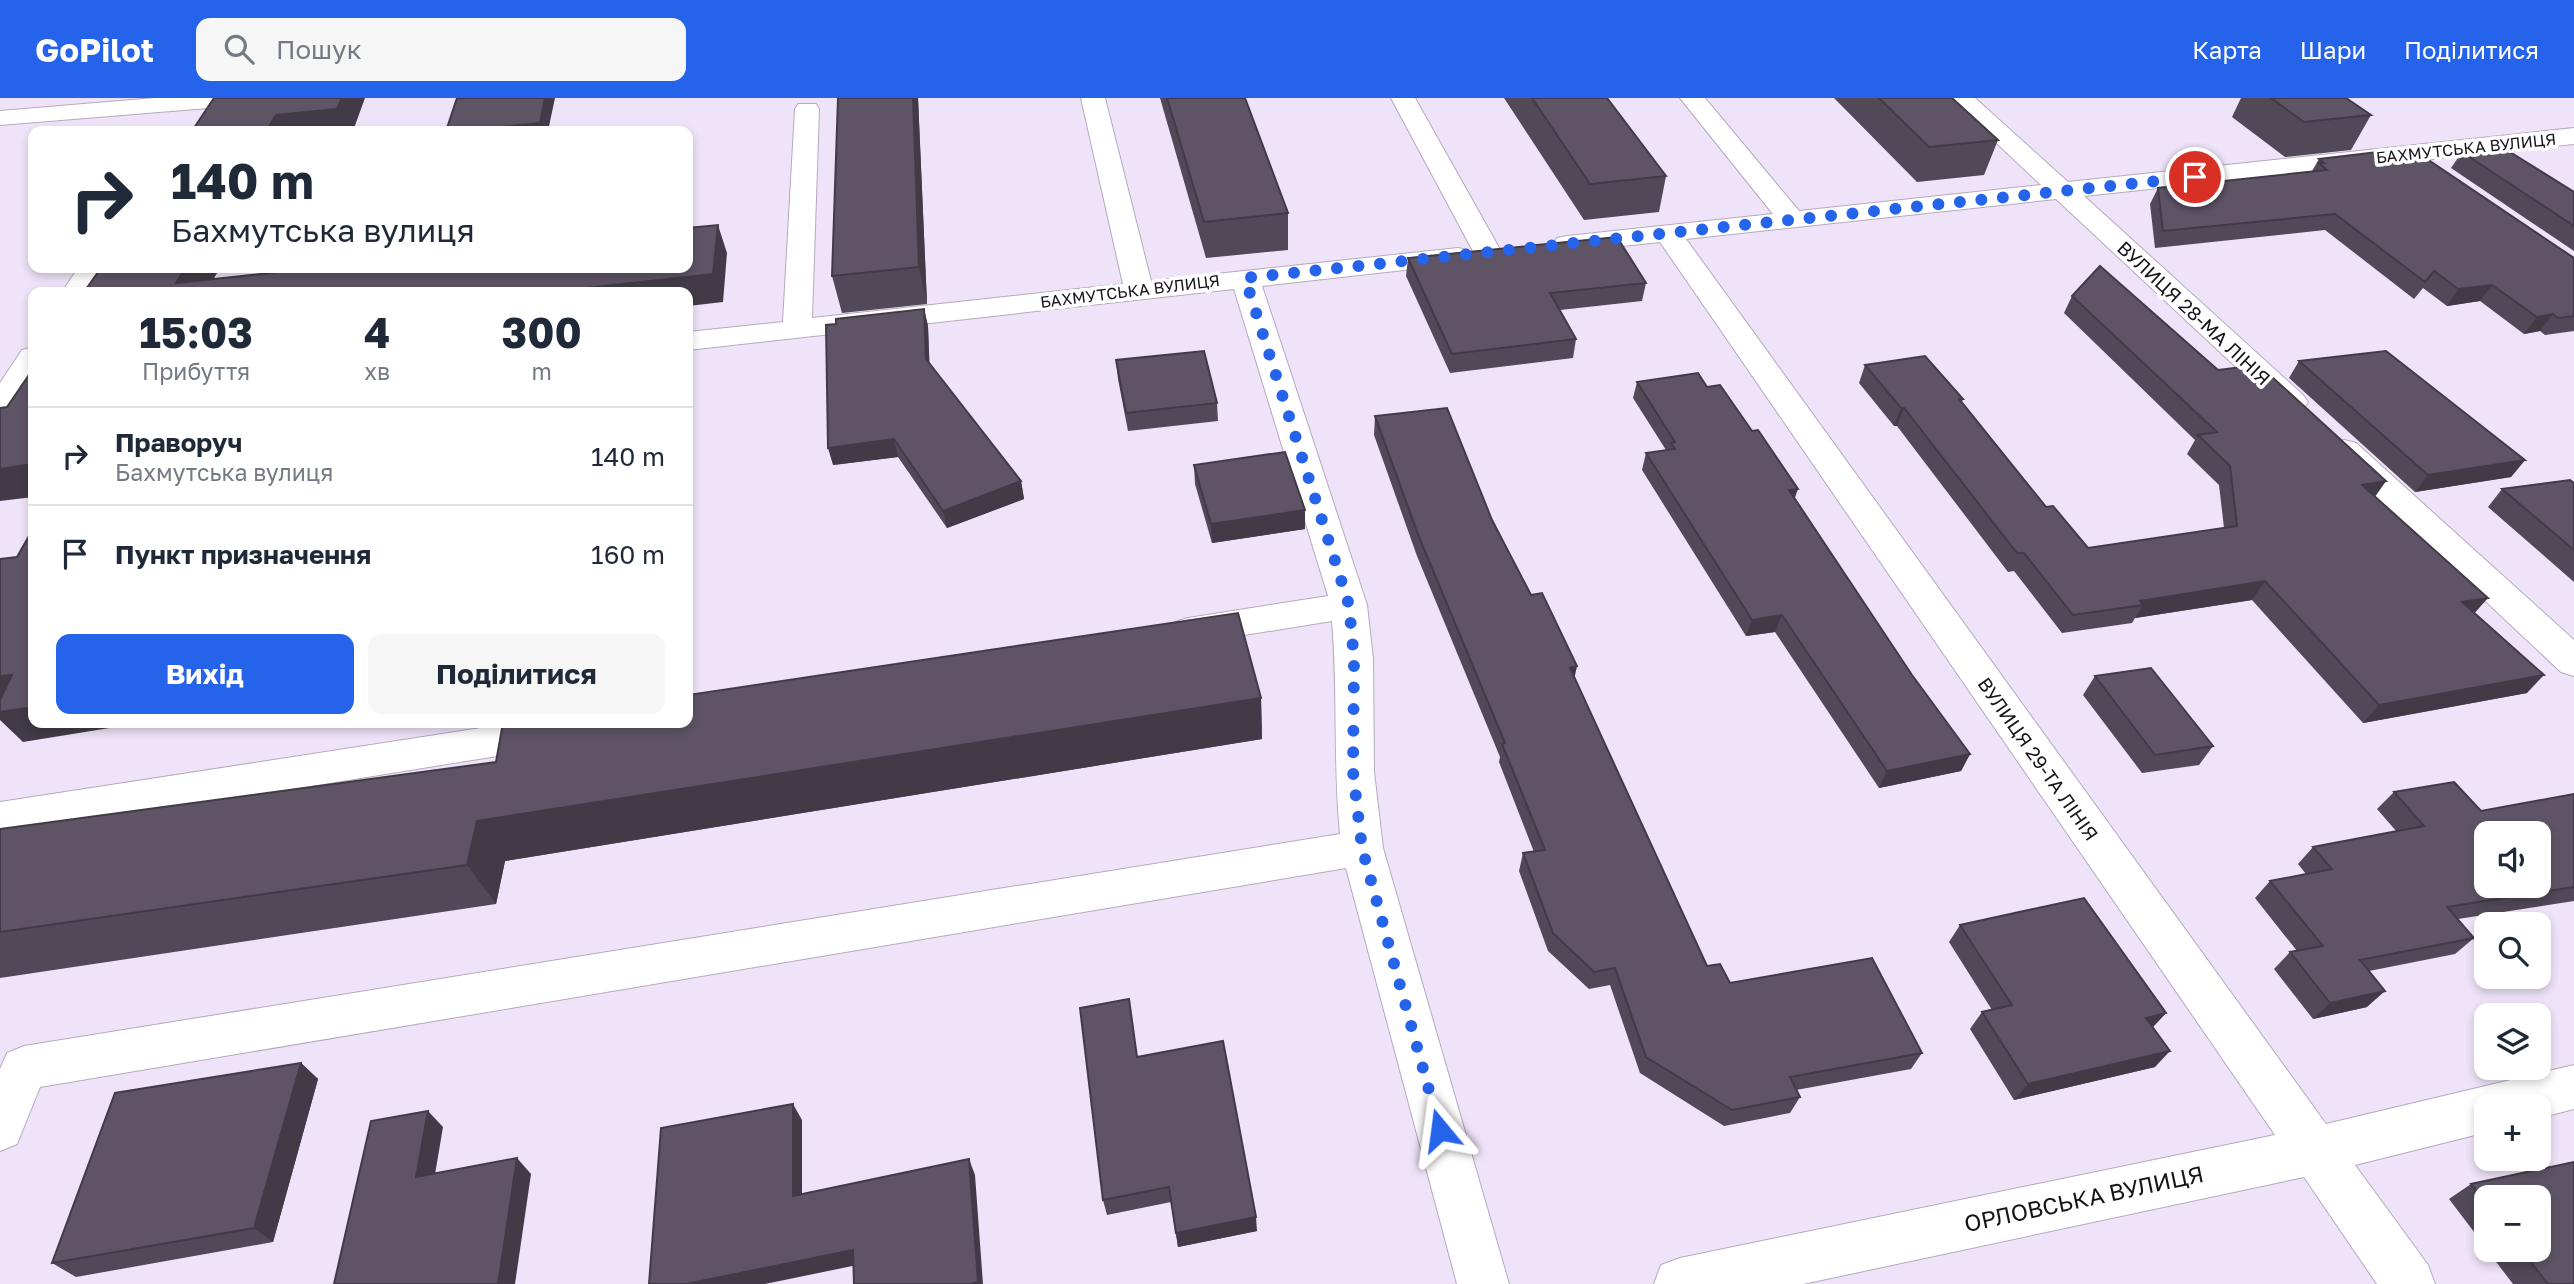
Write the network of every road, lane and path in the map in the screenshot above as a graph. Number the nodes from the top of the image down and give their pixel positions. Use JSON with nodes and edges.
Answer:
{"nodes":[{"id":1,"x":244,"y":98,"type":"edge"},
{"id":2,"x":1093,"y":98,"type":"edge"},
{"id":3,"x":1403,"y":98,"type":"edge"},
{"id":4,"x":1692,"y":98,"type":"edge"},
{"id":5,"x":1961,"y":98,"type":"edge"},
{"id":6,"x":202,"y":102,"type":"junction"},
{"id":7,"x":807,"y":110,"type":"dead end"},
{"id":8,"x":0,"y":118,"type":"edge"},
{"id":9,"x":185,"y":126,"type":"edge"},
{"id":10,"x":2574,"y":136,"type":"edge"},
{"id":11,"x":2408,"y":154,"type":"junction"},
{"id":12,"x":2441,"y":177,"type":"edge"},
{"id":13,"x":2062,"y":191,"type":"junction"},
{"id":14,"x":1792,"y":220,"type":"junction"},
{"id":15,"x":1668,"y":234,"type":"junction"},
{"id":16,"x":1543,"y":247,"type":"edge"},
{"id":17,"x":1516,"y":250,"type":"edge"},
{"id":18,"x":1488,"y":253,"type":"junction"},
{"id":19,"x":1245,"y":278,"type":"junction"},
{"id":20,"x":1139,"y":291,"type":"junction"},
{"id":21,"x":797,"y":329,"type":"junction"},
{"id":22,"x":693,"y":340,"type":"edge"},
{"id":23,"x":28,"y":364,"type":"edge"},
{"id":24,"x":0,"y":407,"type":"edge"},
{"id":25,"x":28,"y":414,"type":"edge"},
{"id":26,"x":0,"y":417,"type":"edge"},
{"id":27,"x":1349,"y":605,"type":"junction"},
{"id":28,"x":1156,"y":636,"type":"edge"},
{"id":29,"x":2574,"y":662,"type":"edge"},
{"id":30,"x":576,"y":728,"type":"edge"},
{"id":31,"x":0,"y":819,"type":"edge"},
{"id":32,"x":1362,"y":848,"type":"junction"},
{"id":33,"x":2574,"y":1087,"type":"edge"},
{"id":34,"x":2546,"y":1094,"type":"edge"},
{"id":35,"x":2474,"y":1112,"type":"edge"},
{"id":36,"x":0,"y":1128,"type":"edge"},
{"id":37,"x":2314,"y":1151,"type":"junction"},
{"id":38,"x":1483,"y":1284,"type":"edge"},
{"id":39,"x":1680,"y":1284,"type":"edge"},
{"id":40,"x":2409,"y":1284,"type":"edge"}],
"edges":[{"from":1,"to":6,"type":"street"},
{"from":2,"to":20,"type":"street"},
{"from":3,"to":18,"type":"street"},
{"from":4,"to":14,"type":"street"},
{"from":5,"to":13,"type":"street","name":"ВУЛИЦЯ 28-МА ЛІНІЯ"},
{"from":6,"to":8,"type":"street"},
{"from":6,"to":9,"type":"street"},
{"from":7,"to":21,"type":"street"},
{"from":10,"to":11,"type":"street","name":"БАХМУТСЬКА ВУЛИЦЯ"},
{"from":11,"to":12,"type":"street"},
{"from":11,"to":13,"type":"street","name":"БАХМУТСЬКА ВУЛИЦЯ"},
{"from":13,"to":14,"type":"street","name":"БАХМУТСЬКА ВУЛИЦЯ"},
{"from":13,"to":29,"type":"street","name":"ВУЛИЦЯ 28-МА ЛІНІЯ"},
{"from":14,"to":15,"type":"street","name":"БАХМУТСЬКА ВУЛИЦЯ"},
{"from":15,"to":16,"type":"street","name":"БАХМУТСЬКА ВУЛИЦЯ"},
{"from":15,"to":37,"type":"street","name":"ВУЛИЦЯ 29-ТА ЛІНІЯ"},
{"from":17,"to":18,"type":"street","name":"БАХМУТСЬКА ВУЛИЦЯ"},
{"from":18,"to":19,"type":"street","name":"БАХМУТСЬКА ВУЛИЦЯ"},
{"from":19,"to":20,"type":"street","name":"БАХМУТСЬКА ВУЛИЦЯ"},
{"from":19,"to":27,"type":"street"},
{"from":20,"to":21,"type":"street","name":"БАХМУТСЬКА ВУЛИЦЯ"},
{"from":21,"to":22,"type":"street","name":"БАХМУТСЬКА ВУЛИЦЯ"},
{"from":23,"to":24,"type":"street"},
{"from":25,"to":26,"type":"street"},
{"from":27,"to":28,"type":"street"},
{"from":27,"to":32,"type":"street"},
{"from":30,"to":31,"type":"street"},
{"from":32,"to":36,"type":"street"},
{"from":32,"to":38,"type":"street"},
{"from":33,"to":34,"type":"street"},
{"from":35,"to":37,"type":"street","name":"ОРЛОВСЬКА ВУЛИЦЯ"},
{"from":37,"to":39,"type":"street","name":"ОРЛОВСЬКА ВУЛИЦЯ"},
{"from":37,"to":40,"type":"street","name":"ВУЛИЦЯ 29-ТА ЛІНІЯ"}]}
